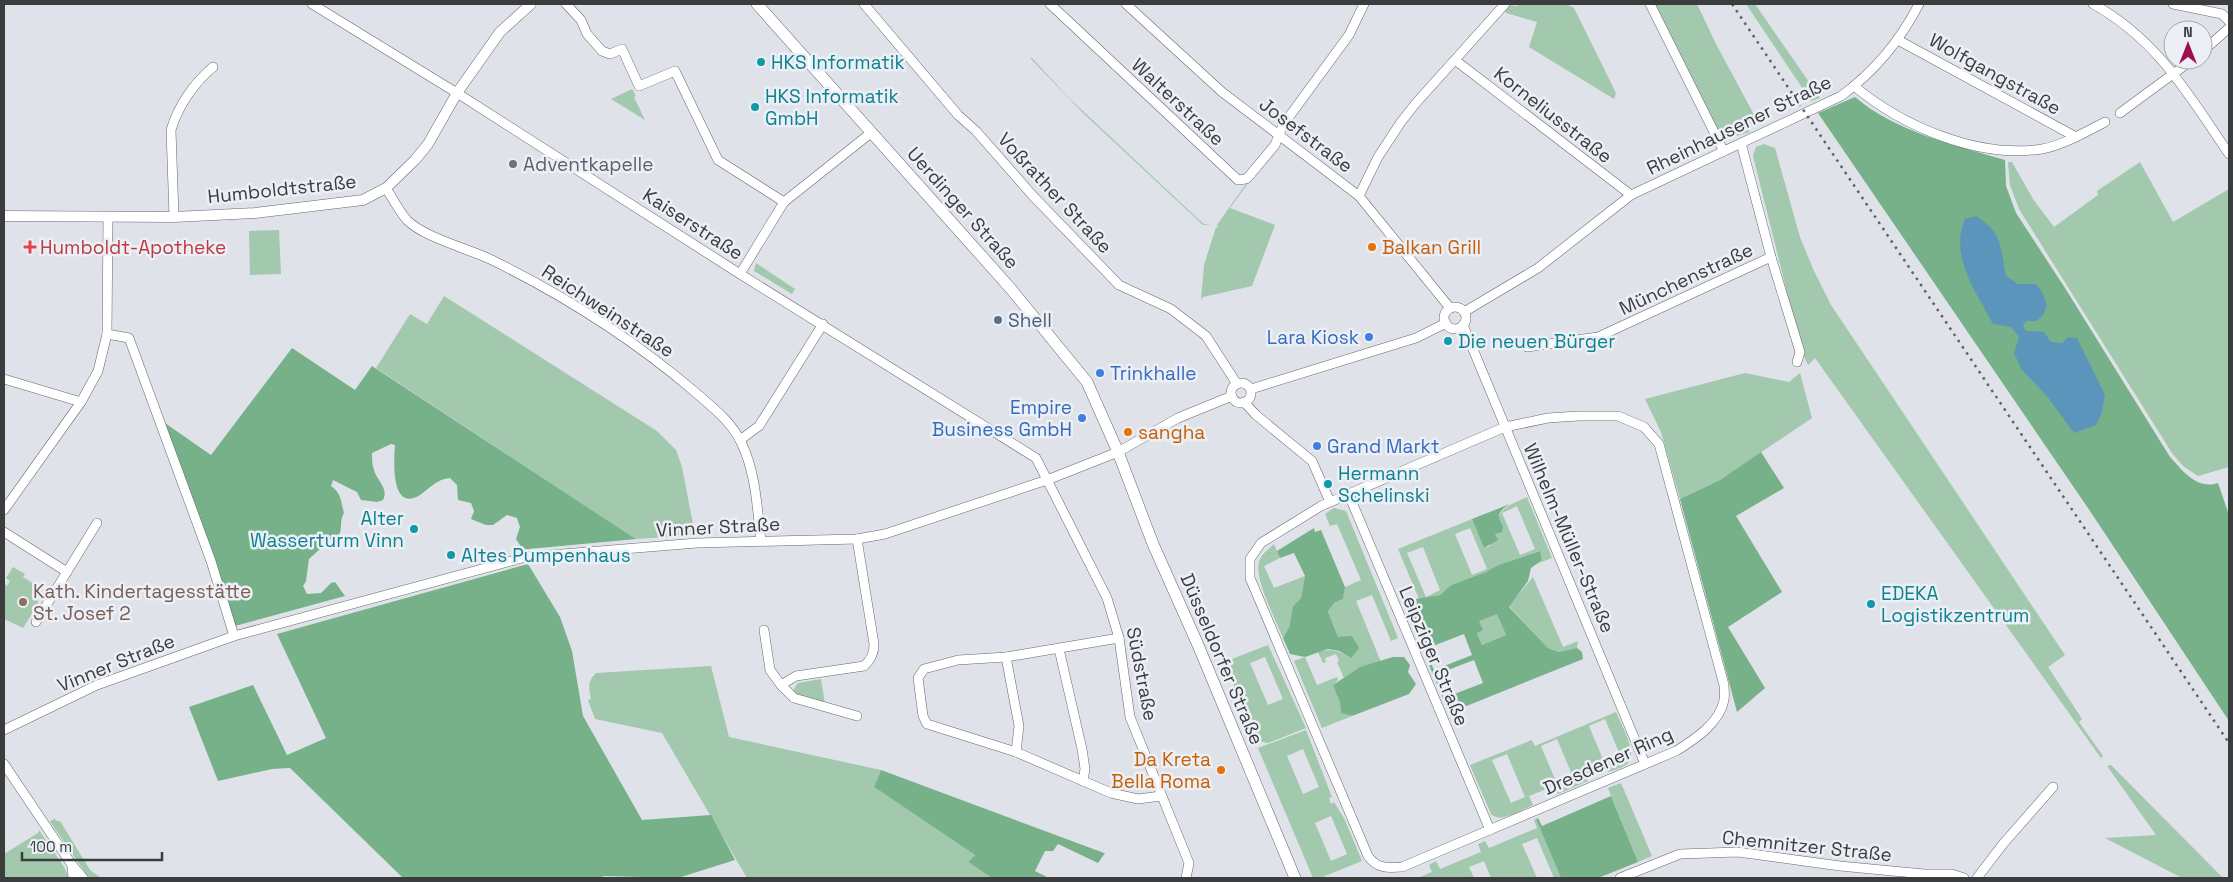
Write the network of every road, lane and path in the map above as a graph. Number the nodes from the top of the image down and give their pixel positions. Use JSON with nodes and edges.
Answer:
{"nodes":[{"id":1,"x":312,"y":4,"type":"edge"},
{"id":2,"x":531,"y":4,"type":"edge"},
{"id":3,"x":566,"y":4,"type":"edge"},
{"id":4,"x":757,"y":4,"type":"edge"},
{"id":5,"x":864,"y":4,"type":"edge"},
{"id":6,"x":1050,"y":4,"type":"edge"},
{"id":7,"x":1126,"y":4,"type":"edge"},
{"id":8,"x":1505,"y":4,"type":"edge"},
{"id":9,"x":1650,"y":4,"type":"edge"},
{"id":10,"x":1919,"y":4,"type":"edge"},
{"id":11,"x":2093,"y":4,"type":"edge"},
{"id":12,"x":2173,"y":4,"type":"edge"},
{"id":13,"x":1360,"y":5,"type":"edge"},
{"id":14,"x":2229,"y":21,"type":"edge"},
{"id":15,"x":2229,"y":28,"type":"edge"},
{"id":16,"x":1898,"y":40,"type":"junction"},
{"id":17,"x":2213,"y":42,"type":"edge"},
{"id":18,"x":1455,"y":60,"type":"junction"},
{"id":19,"x":213,"y":67,"type":"dead end"},
{"id":20,"x":2179,"y":70,"type":"edge"},
{"id":21,"x":2174,"y":74,"type":"junction"},
{"id":22,"x":1854,"y":86,"type":"junction"},
{"id":23,"x":457,"y":93,"type":"junction"},
{"id":24,"x":2120,"y":112,"type":"dead end"},
{"id":25,"x":2105,"y":122,"type":"dead end"},
{"id":26,"x":872,"y":132,"type":"junction"},
{"id":27,"x":1279,"y":135,"type":"junction"},
{"id":28,"x":2076,"y":137,"type":"junction"},
{"id":29,"x":1741,"y":143,"type":"junction"},
{"id":30,"x":1723,"y":150,"type":"junction"},
{"id":31,"x":2229,"y":154,"type":"edge"},
{"id":32,"x":386,"y":188,"type":"junction"},
{"id":33,"x":1631,"y":195,"type":"junction"},
{"id":34,"x":1359,"y":196,"type":"junction"},
{"id":35,"x":784,"y":202,"type":"junction"},
{"id":36,"x":4,"y":216,"type":"edge"},
{"id":37,"x":108,"y":217,"type":"junction"},
{"id":38,"x":174,"y":217,"type":"junction"},
{"id":39,"x":1770,"y":257,"type":"junction"},
{"id":40,"x":740,"y":274,"type":"junction"},
{"id":41,"x":1450,"y":308,"type":"junction"},
{"id":42,"x":1464,"y":312,"type":"junction"},
{"id":43,"x":1446,"y":323,"type":"junction"},
{"id":44,"x":823,"y":324,"type":"junction"},
{"id":45,"x":1463,"y":325,"type":"junction"},
{"id":46,"x":107,"y":334,"type":"junction"},
{"id":47,"x":1527,"y":347,"type":"dead end"},
{"id":48,"x":1797,"y":362,"type":"dead end"},
{"id":49,"x":4,"y":379,"type":"edge"},
{"id":50,"x":1237,"y":384,"type":"junction"},
{"id":51,"x":1251,"y":389,"type":"junction"},
{"id":52,"x":1232,"y":396,"type":"junction"},
{"id":53,"x":81,"y":402,"type":"junction"},
{"id":54,"x":1244,"y":402,"type":"junction"},
{"id":55,"x":1505,"y":428,"type":"junction"},
{"id":56,"x":740,"y":440,"type":"junction"},
{"id":57,"x":1118,"y":452,"type":"junction"},
{"id":58,"x":1047,"y":480,"type":"junction"},
{"id":59,"x":1349,"y":494,"type":"junction"},
{"id":60,"x":1330,"y":502,"type":"junction"},
{"id":61,"x":4,"y":510,"type":"edge"},
{"id":62,"x":97,"y":523,"type":"dead end"},
{"id":63,"x":4,"y":532,"type":"edge"},
{"id":64,"x":857,"y":539,"type":"junction"},
{"id":65,"x":761,"y":541,"type":"junction"},
{"id":66,"x":67,"y":572,"type":"junction"},
{"id":67,"x":36,"y":622,"type":"dead end"},
{"id":68,"x":764,"y":630,"type":"dead end"},
{"id":69,"x":234,"y":636,"type":"junction"},
{"id":70,"x":1119,"y":638,"type":"junction"},
{"id":71,"x":1060,"y":649,"type":"junction"},
{"id":72,"x":1006,"y":657,"type":"junction"},
{"id":73,"x":781,"y":685,"type":"junction"},
{"id":74,"x":857,"y":716,"type":"dead end"},
{"id":75,"x":4,"y":730,"type":"edge"},
{"id":76,"x":1016,"y":752,"type":"junction"},
{"id":77,"x":4,"y":764,"type":"edge"},
{"id":78,"x":1645,"y":764,"type":"junction"},
{"id":79,"x":1083,"y":780,"type":"junction"},
{"id":80,"x":2053,"y":787,"type":"dead end"},
{"id":81,"x":1160,"y":796,"type":"junction"},
{"id":82,"x":1490,"y":830,"type":"junction"},
{"id":83,"x":72,"y":865,"type":"junction"},
{"id":84,"x":73,"y":878,"type":"edge"},
{"id":85,"x":83,"y":878,"type":"edge"},
{"id":86,"x":1186,"y":878,"type":"edge"},
{"id":87,"x":1294,"y":878,"type":"edge"},
{"id":88,"x":1620,"y":878,"type":"edge"},
{"id":89,"x":1964,"y":878,"type":"edge"},
{"id":90,"x":1978,"y":878,"type":"edge"}],
"edges":[{"from":1,"to":23,"type":"street","name":"Kaiserstraße"},
{"from":2,"to":23,"type":"street","name":"Humboldtstraße"},
{"from":3,"to":35,"type":"street"},
{"from":4,"to":26,"type":"main road","name":"Uerdinger Straße"},
{"from":5,"to":50,"type":"street","name":"Voßrather Straße"},
{"from":6,"to":27,"type":"street","name":"Walterstraße"},
{"from":7,"to":27,"type":"street","name":"Josefstraße"},
{"from":8,"to":18,"type":"street"},
{"from":9,"to":30,"type":"street"},
{"from":10,"to":16,"type":"street"},
{"from":11,"to":21,"type":"street"},
{"from":12,"to":14,"type":"street"},
{"from":13,"to":27,"type":"street"},
{"from":15,"to":17,"type":"street"},
{"from":16,"to":22,"type":"street"},
{"from":16,"to":28,"type":"street","name":"Wolfgangstraße"},
{"from":18,"to":33,"type":"street","name":"Korneliusstraße"},
{"from":18,"to":34,"type":"street"},
{"from":19,"to":38,"type":"street"},
{"from":20,"to":21,"type":"street"},
{"from":21,"to":24,"type":"street"},
{"from":21,"to":31,"type":"street"},
{"from":22,"to":28,"type":"street","name":"Rheinhausener Straße"},
{"from":22,"to":29,"type":"street","name":"Rheinhausener Straße"},
{"from":23,"to":32,"type":"street","name":"Humboldtstraße"},
{"from":23,"to":40,"type":"street","name":"Kaiserstraße"},
{"from":25,"to":28,"type":"street","name":"Rheinhausener Straße"},
{"from":26,"to":35,"type":"street"},
{"from":26,"to":57,"type":"main road","name":"Uerdinger Straße"},
{"from":27,"to":34,"type":"street","name":"Josefstraße"},
{"from":29,"to":30,"type":"street","name":"Rheinhausener Straße"},
{"from":29,"to":39,"type":"street","name":"Münchenstraße"},
{"from":30,"to":33,"type":"street","name":"Rheinhausener Straße"},
{"from":32,"to":38,"type":"street","name":"Humboldtstraße"},
{"from":32,"to":56,"type":"street","name":"Reichweinstraße"},
{"from":33,"to":42,"type":"street","name":"Rheinhausener Straße"},
{"from":34,"to":41,"type":"street","name":"Josefstraße"},
{"from":35,"to":40,"type":"street"},
{"from":36,"to":37,"type":"street","name":"Humboldtstraße"},
{"from":37,"to":38,"type":"street","name":"Humboldtstraße"},
{"from":37,"to":46,"type":"street"},
{"from":39,"to":47,"type":"street","name":"Münchenstraße"},
{"from":39,"to":48,"type":"street","name":"Münchenstraße"},
{"from":40,"to":44,"type":"street","name":"Kaiserstraße"},
{"from":41,"to":42,"type":"street"},
{"from":41,"to":43,"type":"street"},
{"from":42,"to":45,"type":"street"},
{"from":43,"to":45,"type":"street"},
{"from":43,"to":51,"type":"street"},
{"from":44,"to":56,"type":"street"},
{"from":44,"to":58,"type":"street","name":"Kaiserstraße"},
{"from":45,"to":55,"type":"street","name":"Wilhelm-Müller-Straße"},
{"from":46,"to":53,"type":"street"},
{"from":46,"to":69,"type":"street"},
{"from":49,"to":53,"type":"street"},
{"from":50,"to":51,"type":"street"},
{"from":50,"to":52,"type":"street"},
{"from":51,"to":54,"type":"street"},
{"from":52,"to":54,"type":"street"},
{"from":52,"to":57,"type":"street"},
{"from":53,"to":61,"type":"street"},
{"from":54,"to":60,"type":"street"},
{"from":55,"to":59,"type":"street","name":"Dresdener Ring"},
{"from":55,"to":78,"type":"street","name":"Wilhelm-Müller-Straße"},
{"from":55,"to":78,"type":"street","name":"Dresdener Ring"},
{"from":56,"to":65,"type":"street","name":"Reichweinstraße"},
{"from":57,"to":58,"type":"street","name":"Vinner Straße"},
{"from":57,"to":87,"type":"main road","name":"Düsseldorfer Straße"},
{"from":58,"to":64,"type":"street","name":"Vinner Straße"},
{"from":58,"to":70,"type":"street","name":"Südstraße"},
{"from":59,"to":60,"type":"street","name":"Dresdener Ring"},
{"from":59,"to":82,"type":"street","name":"Leipziger Straße"},
{"from":60,"to":82,"type":"street","name":"Dresdener Ring"},
{"from":62,"to":66,"type":"street"},
{"from":63,"to":66,"type":"street"},
{"from":64,"to":65,"type":"street","name":"Vinner Straße"},
{"from":64,"to":73,"type":"street"},
{"from":65,"to":69,"type":"street","name":"Vinner Straße"},
{"from":66,"to":67,"type":"street"},
{"from":68,"to":73,"type":"street"},
{"from":69,"to":75,"type":"street","name":"Vinner Straße"},
{"from":70,"to":71,"type":"street"},
{"from":70,"to":81,"type":"street","name":"Südstraße"},
{"from":71,"to":72,"type":"street"},
{"from":71,"to":79,"type":"street"},
{"from":72,"to":76,"type":"street"},
{"from":72,"to":76,"type":"street"},
{"from":73,"to":74,"type":"street"},
{"from":76,"to":79,"type":"street"},
{"from":77,"to":83,"type":"street"},
{"from":78,"to":82,"type":"street","name":"Dresdener Ring"},
{"from":79,"to":81,"type":"street"},
{"from":80,"to":90,"type":"street"},
{"from":81,"to":86,"type":"street","name":"Südstraße"},
{"from":83,"to":84,"type":"street"},
{"from":83,"to":85,"type":"street"},
{"from":88,"to":89,"type":"street","name":"Chemnitzer Straße"}]}
